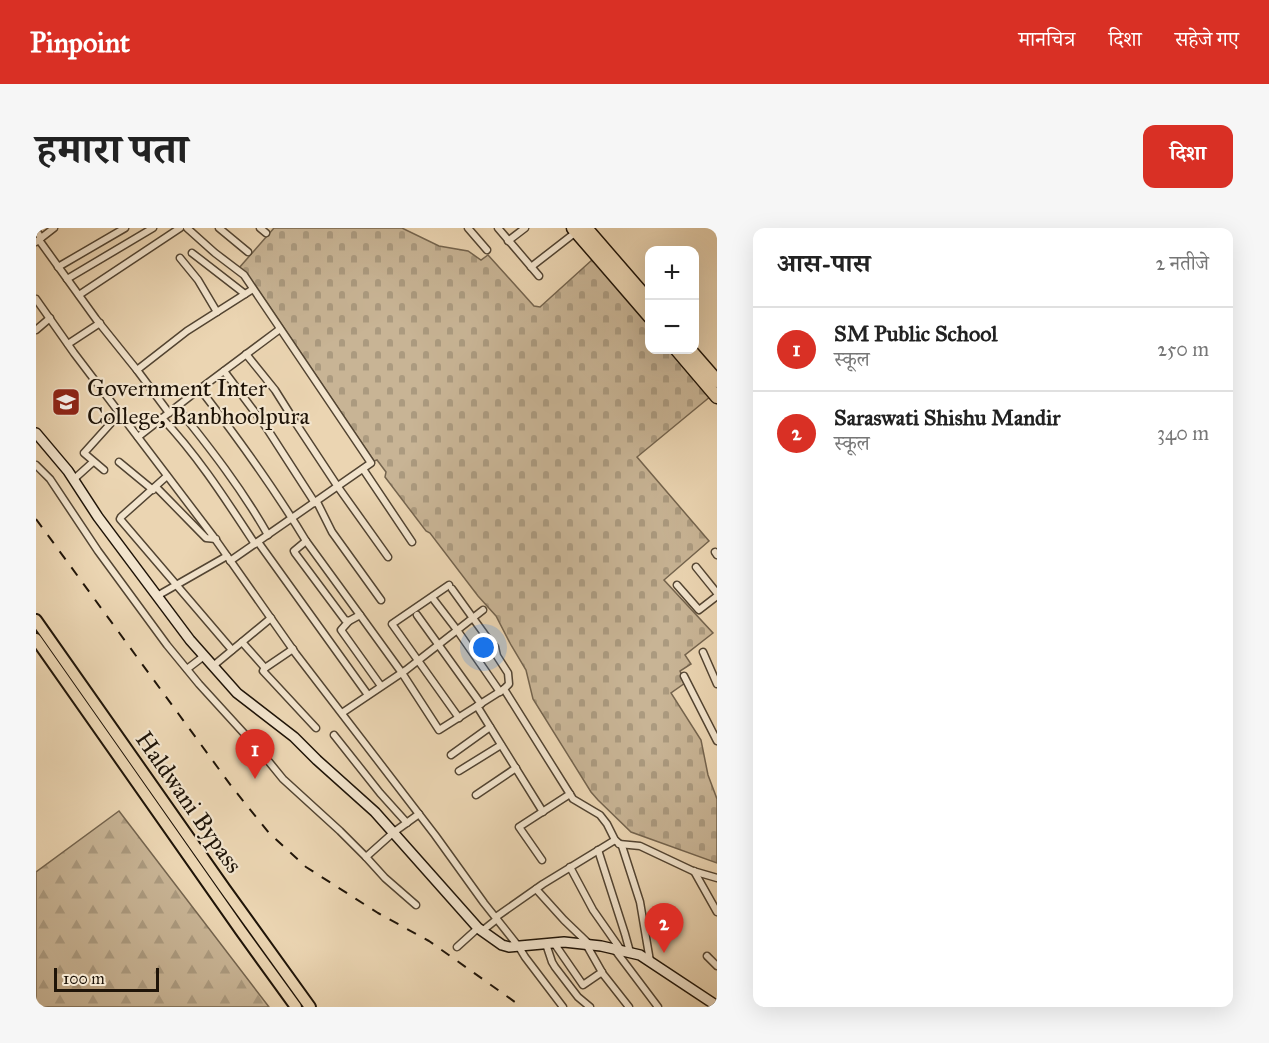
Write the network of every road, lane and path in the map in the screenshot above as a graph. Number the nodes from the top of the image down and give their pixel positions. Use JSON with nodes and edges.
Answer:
{"nodes":[{"id":1,"x":54,"y":228,"type":"edge"},
{"id":2,"x":125,"y":228,"type":"edge"},
{"id":3,"x":153,"y":228,"type":"edge"},
{"id":4,"x":180,"y":228,"type":"edge"},
{"id":5,"x":187,"y":228,"type":"edge"},
{"id":6,"x":219,"y":228,"type":"edge"},
{"id":7,"x":260,"y":228,"type":"edge"},
{"id":8,"x":468,"y":228,"type":"edge"},
{"id":9,"x":498,"y":228,"type":"edge"},
{"id":10,"x":525,"y":228,"type":"edge"},
{"id":11,"x":578,"y":229,"type":"edge"},
{"id":12,"x":36,"y":230,"type":"edge"},
{"id":13,"x":266,"y":233,"type":"dead end"},
{"id":14,"x":39,"y":240,"type":"edge"},
{"id":15,"x":508,"y":241,"type":"junction"},
{"id":16,"x":487,"y":250,"type":"dead end"},
{"id":17,"x":248,"y":252,"type":"dead end"},
{"id":18,"x":192,"y":253,"type":"dead end"},
{"id":19,"x":180,"y":258,"type":"dead end"},
{"id":20,"x":58,"y":267,"type":"junction"},
{"id":21,"x":531,"y":267,"type":"junction"},
{"id":22,"x":539,"y":276,"type":"dead end"},
{"id":23,"x":67,"y":279,"type":"junction"},
{"id":24,"x":253,"y":289,"type":"junction"},
{"id":25,"x":245,"y":294,"type":"junction"},
{"id":26,"x":79,"y":295,"type":"junction"},
{"id":27,"x":36,"y":299,"type":"edge"},
{"id":28,"x":648,"y":300,"type":"edge"},
{"id":29,"x":645,"y":311,"type":"edge"},
{"id":30,"x":217,"y":312,"type":"junction"},
{"id":31,"x":50,"y":318,"type":"junction"},
{"id":32,"x":100,"y":323,"type":"junction"},
{"id":33,"x":280,"y":329,"type":"junction"},
{"id":34,"x":36,"y":330,"type":"edge"},
{"id":35,"x":68,"y":344,"type":"junction"},
{"id":36,"x":246,"y":354,"type":"junction"},
{"id":37,"x":680,"y":354,"type":"edge"},
{"id":38,"x":693,"y":354,"type":"edge"},
{"id":39,"x":137,"y":370,"type":"junction"},
{"id":40,"x":224,"y":371,"type":"junction"},
{"id":41,"x":717,"y":381,"type":"edge"},
{"id":42,"x":200,"y":389,"type":"junction"},
{"id":43,"x":717,"y":397,"type":"edge"},
{"id":44,"x":177,"y":407,"type":"junction"},
{"id":45,"x":120,"y":413,"type":"junction"},
{"id":46,"x":169,"y":413,"type":"junction"},
{"id":47,"x":162,"y":418,"type":"junction"},
{"id":48,"x":36,"y":433,"type":"edge"},
{"id":49,"x":138,"y":437,"type":"junction"},
{"id":50,"x":93,"y":462,"type":"junction"},
{"id":51,"x":119,"y":462,"type":"dead end"},
{"id":52,"x":36,"y":465,"type":"edge"},
{"id":53,"x":363,"y":469,"type":"junction"},
{"id":54,"x":104,"y":470,"type":"dead end"},
{"id":55,"x":167,"y":476,"type":"junction"},
{"id":56,"x":73,"y":480,"type":"junction"},
{"id":57,"x":338,"y":487,"type":"junction"},
{"id":58,"x":154,"y":488,"type":"junction"},
{"id":59,"x":316,"y":502,"type":"junction"},
{"id":60,"x":292,"y":519,"type":"junction"},
{"id":61,"x":268,"y":535,"type":"junction"},
{"id":62,"x":216,"y":539,"type":"junction"},
{"id":63,"x":306,"y":541,"type":"junction"},
{"id":64,"x":412,"y":542,"type":"dead end"},
{"id":65,"x":256,"y":543,"type":"junction"},
{"id":66,"x":388,"y":557,"type":"dead end"},
{"id":67,"x":229,"y":558,"type":"junction"},
{"id":68,"x":696,"y":567,"type":"dead end"},
{"id":69,"x":177,"y":584,"type":"junction"},
{"id":70,"x":677,"y":585,"type":"dead end"},
{"id":71,"x":717,"y":595,"type":"edge"},
{"id":72,"x":157,"y":596,"type":"junction"},
{"id":73,"x":381,"y":600,"type":"dead end"},
{"id":74,"x":434,"y":600,"type":"dead end"},
{"id":75,"x":483,"y":610,"type":"dead end"},
{"id":76,"x":360,"y":615,"type":"junction"},
{"id":77,"x":417,"y":615,"type":"dead end"},
{"id":78,"x":473,"y":617,"type":"junction"},
{"id":79,"x":271,"y":618,"type":"junction"},
{"id":80,"x":36,"y":620,"type":"edge"},
{"id":81,"x":349,"y":621,"type":"junction"},
{"id":82,"x":457,"y":630,"type":"junction"},
{"id":83,"x":36,"y":639,"type":"edge"},
{"id":84,"x":242,"y":642,"type":"junction"},
{"id":85,"x":438,"y":645,"type":"junction"},
{"id":86,"x":293,"y":649,"type":"junction"},
{"id":87,"x":232,"y":650,"type":"junction"},
{"id":88,"x":704,"y":652,"type":"dead end"},
{"id":89,"x":204,"y":656,"type":"junction"},
{"id":90,"x":417,"y":661,"type":"junction"},
{"id":91,"x":213,"y":666,"type":"junction"},
{"id":92,"x":265,"y":668,"type":"junction"},
{"id":93,"x":187,"y":669,"type":"junction"},
{"id":94,"x":402,"y":673,"type":"junction"},
{"id":95,"x":684,"y":676,"type":"dead end"},
{"id":96,"x":717,"y":684,"type":"edge"},
{"id":97,"x":381,"y":686,"type":"junction"},
{"id":98,"x":502,"y":691,"type":"junction"},
{"id":99,"x":368,"y":695,"type":"junction"},
{"id":100,"x":479,"y":705,"type":"junction"},
{"id":101,"x":342,"y":713,"type":"junction"},
{"id":102,"x":459,"y":718,"type":"junction"},
{"id":103,"x":490,"y":727,"type":"junction"},
{"id":104,"x":316,"y":728,"type":"dead end"},
{"id":105,"x":334,"y":735,"type":"dead end"},
{"id":106,"x":717,"y":741,"type":"edge"},
{"id":107,"x":501,"y":745,"type":"junction"},
{"id":108,"x":451,"y":755,"type":"dead end"},
{"id":109,"x":516,"y":768,"type":"junction"},
{"id":110,"x":459,"y":771,"type":"dead end"},
{"id":111,"x":570,"y":794,"type":"junction"},
{"id":112,"x":476,"y":795,"type":"dead end"},
{"id":113,"x":543,"y":812,"type":"junction"},
{"id":114,"x":419,"y":814,"type":"junction"},
{"id":115,"x":407,"y":823,"type":"junction"},
{"id":116,"x":394,"y":832,"type":"junction"},
{"id":117,"x":617,"y":842,"type":"junction"},
{"id":118,"x":598,"y":850,"type":"junction"},
{"id":119,"x":366,"y":856,"type":"junction"},
{"id":120,"x":542,"y":860,"type":"dead end"},
{"id":121,"x":570,"y":867,"type":"junction"},
{"id":122,"x":693,"y":871,"type":"junction"},
{"id":123,"x":717,"y":878,"type":"edge"},
{"id":124,"x":536,"y":889,"type":"junction"},
{"id":125,"x":416,"y":905,"type":"dead end"},
{"id":126,"x":717,"y":912,"type":"edge"},
{"id":127,"x":496,"y":918,"type":"junction"},
{"id":128,"x":480,"y":929,"type":"junction"},
{"id":129,"x":550,"y":943,"type":"junction"},
{"id":130,"x":588,"y":944,"type":"junction"},
{"id":131,"x":457,"y":947,"type":"dead end"},
{"id":132,"x":519,"y":947,"type":"junction"},
{"id":133,"x":622,"y":951,"type":"junction"},
{"id":134,"x":707,"y":956,"type":"dead end"},
{"id":135,"x":650,"y":961,"type":"junction"},
{"id":136,"x":717,"y":966,"type":"edge"},
{"id":137,"x":602,"y":972,"type":"junction"},
{"id":138,"x":713,"y":1005,"type":"edge"},
{"id":139,"x":296,"y":1007,"type":"edge"},
{"id":140,"x":310,"y":1007,"type":"edge"},
{"id":141,"x":563,"y":1007,"type":"edge"},
{"id":142,"x":590,"y":1007,"type":"edge"},
{"id":143,"x":629,"y":1007,"type":"edge"},
{"id":144,"x":658,"y":1007,"type":"edge"}],
"edges":[{"from":1,"to":14,"type":"street"},
{"from":2,"to":20,"type":"street"},
{"from":3,"to":23,"type":"street"},
{"from":4,"to":26,"type":"street"},
{"from":5,"to":24,"type":"street"},
{"from":6,"to":17,"type":"street"},
{"from":7,"to":13,"type":"street"},
{"from":8,"to":16,"type":"street"},
{"from":9,"to":15,"type":"street"},
{"from":10,"to":15,"type":"street"},
{"from":11,"to":21,"type":"street"},
{"from":11,"to":28,"type":"highway"},
{"from":11,"to":29,"type":"highway"},
{"from":12,"to":14,"type":"street"},
{"from":14,"to":20,"type":"street"},
{"from":15,"to":21,"type":"street"},
{"from":18,"to":25,"type":"street"},
{"from":19,"to":30,"type":"street"},
{"from":20,"to":23,"type":"street"},
{"from":21,"to":22,"type":"street"},
{"from":23,"to":26,"type":"street"},
{"from":24,"to":25,"type":"street"},
{"from":24,"to":33,"type":"street"},
{"from":25,"to":30,"type":"street"},
{"from":26,"to":32,"type":"street"},
{"from":27,"to":31,"type":"street"},
{"from":30,"to":39,"type":"street"},
{"from":31,"to":34,"type":"street"},
{"from":31,"to":35,"type":"street"},
{"from":32,"to":35,"type":"street"},
{"from":32,"to":39,"type":"street"},
{"from":33,"to":36,"type":"street"},
{"from":33,"to":53,"type":"street"},
{"from":35,"to":45,"type":"street"},
{"from":36,"to":40,"type":"street"},
{"from":36,"to":57,"type":"street"},
{"from":37,"to":43,"type":"highway"},
{"from":38,"to":41,"type":"highway"},
{"from":39,"to":46,"type":"street"},
{"from":40,"to":42,"type":"street"},
{"from":40,"to":59,"type":"street"},
{"from":42,"to":44,"type":"street"},
{"from":42,"to":60,"type":"street"},
{"from":44,"to":46,"type":"street"},
{"from":44,"to":61,"type":"street"},
{"from":45,"to":49,"type":"street"},
{"from":45,"to":50,"type":"street"},
{"from":46,"to":47,"type":"street"},
{"from":47,"to":49,"type":"street"},
{"from":47,"to":65,"type":"street"},
{"from":48,"to":56,"type":"street"},
{"from":49,"to":55,"type":"street"},
{"from":50,"to":54,"type":"street"},
{"from":50,"to":56,"type":"street"},
{"from":51,"to":58,"type":"street"},
{"from":52,"to":93,"type":"street"},
{"from":53,"to":57,"type":"street"},
{"from":53,"to":64,"type":"street"},
{"from":55,"to":58,"type":"street"},
{"from":55,"to":62,"type":"street"},
{"from":56,"to":72,"type":"street"},
{"from":57,"to":59,"type":"street"},
{"from":57,"to":66,"type":"street"},
{"from":58,"to":62,"type":"street"},
{"from":58,"to":69,"type":"street"},
{"from":59,"to":60,"type":"street"},
{"from":59,"to":73,"type":"street"},
{"from":60,"to":61,"type":"street"},
{"from":60,"to":63,"type":"street"},
{"from":61,"to":65,"type":"street"},
{"from":62,"to":67,"type":"street"},
{"from":63,"to":76,"type":"street"},
{"from":63,"to":81,"type":"street"},
{"from":65,"to":67,"type":"street"},
{"from":65,"to":99,"type":"street"},
{"from":67,"to":69,"type":"street"},
{"from":67,"to":79,"type":"street"},
{"from":68,"to":71,"type":"street"},
{"from":69,"to":72,"type":"street"},
{"from":69,"to":87,"type":"street"},
{"from":70,"to":71,"type":"street"},
{"from":72,"to":89,"type":"street"},
{"from":74,"to":82,"type":"street"},
{"from":75,"to":78,"type":"street"},
{"from":76,"to":81,"type":"street"},
{"from":76,"to":94,"type":"street"},
{"from":77,"to":85,"type":"street"},
{"from":78,"to":82,"type":"street"},
{"from":78,"to":90,"type":"street"},
{"from":78,"to":98,"type":"street"},
{"from":79,"to":84,"type":"street"},
{"from":79,"to":86,"type":"street"},
{"from":80,"to":140,"type":"main road","name":"Haldwani Bypass"},
{"from":81,"to":97,"type":"street"},
{"from":82,"to":85,"type":"street"},
{"from":82,"to":98,"type":"street"},
{"from":83,"to":139,"type":"main road","name":"Haldwani Bypass"},
{"from":84,"to":87,"type":"street"},
{"from":84,"to":92,"type":"street"},
{"from":85,"to":90,"type":"street"},
{"from":85,"to":100,"type":"street"},
{"from":86,"to":92,"type":"street"},
{"from":86,"to":101,"type":"street"},
{"from":87,"to":91,"type":"street"},
{"from":88,"to":96,"type":"street"},
{"from":89,"to":91,"type":"street"},
{"from":89,"to":93,"type":"street"},
{"from":90,"to":94,"type":"street"},
{"from":90,"to":102,"type":"street"},
{"from":91,"to":116,"type":"street"},
{"from":92,"to":104,"type":"street"},
{"from":93,"to":119,"type":"street"},
{"from":94,"to":97,"type":"street"},
{"from":94,"to":102,"type":"street"},
{"from":95,"to":106,"type":"street"},
{"from":97,"to":99,"type":"street"},
{"from":98,"to":100,"type":"street"},
{"from":98,"to":111,"type":"street"},
{"from":99,"to":101,"type":"street"},
{"from":100,"to":102,"type":"street"},
{"from":100,"to":103,"type":"street"},
{"from":101,"to":114,"type":"street"},
{"from":103,"to":107,"type":"street"},
{"from":103,"to":108,"type":"street"},
{"from":105,"to":115,"type":"street"},
{"from":107,"to":109,"type":"street"},
{"from":107,"to":110,"type":"street"},
{"from":109,"to":112,"type":"street"},
{"from":109,"to":113,"type":"street"},
{"from":111,"to":113,"type":"street"},
{"from":111,"to":117,"type":"street"},
{"from":113,"to":120,"type":"street"},
{"from":114,"to":115,"type":"street"},
{"from":114,"to":127,"type":"street"},
{"from":115,"to":116,"type":"street"},
{"from":116,"to":119,"type":"street"},
{"from":116,"to":128,"type":"street"},
{"from":117,"to":118,"type":"street"},
{"from":117,"to":122,"type":"street"},
{"from":117,"to":135,"type":"street"},
{"from":118,"to":121,"type":"street"},
{"from":118,"to":133,"type":"street"},
{"from":119,"to":125,"type":"street"},
{"from":121,"to":124,"type":"street"},
{"from":121,"to":133,"type":"street"},
{"from":122,"to":123,"type":"street"},
{"from":122,"to":126,"type":"street"},
{"from":124,"to":127,"type":"street"},
{"from":124,"to":130,"type":"street"},
{"from":127,"to":128,"type":"street"},
{"from":127,"to":132,"type":"street"},
{"from":128,"to":131,"type":"street"},
{"from":128,"to":132,"type":"street"},
{"from":129,"to":130,"type":"street"},
{"from":129,"to":132,"type":"street"},
{"from":129,"to":137,"type":"street"},
{"from":129,"to":142,"type":"street"},
{"from":130,"to":133,"type":"street"},
{"from":130,"to":137,"type":"street"},
{"from":132,"to":141,"type":"street"},
{"from":133,"to":135,"type":"street"},
{"from":133,"to":144,"type":"street"},
{"from":134,"to":136,"type":"street"},
{"from":135,"to":138,"type":"street"},
{"from":137,"to":143,"type":"street"}]}
